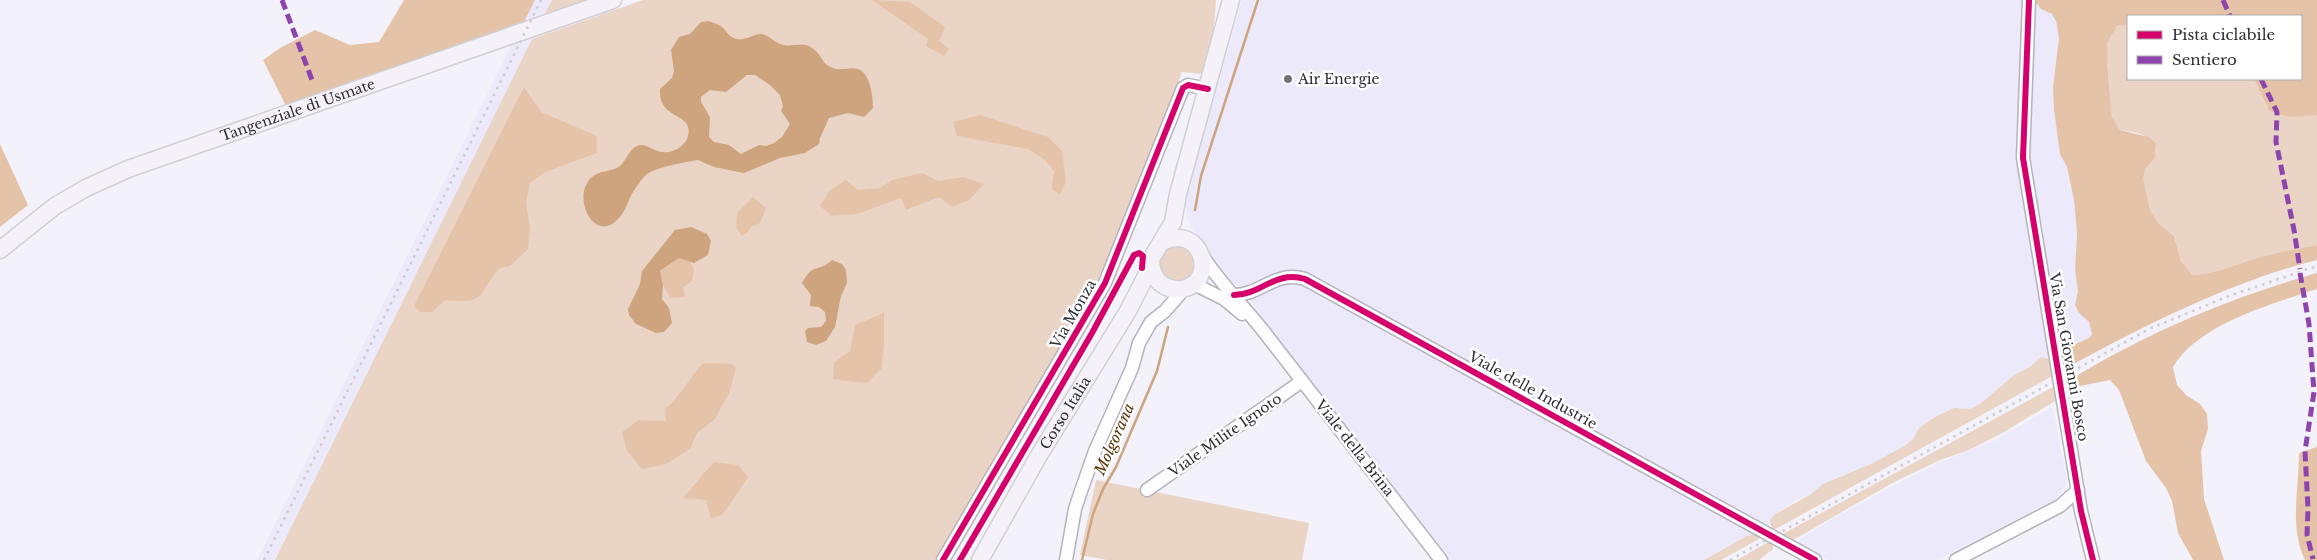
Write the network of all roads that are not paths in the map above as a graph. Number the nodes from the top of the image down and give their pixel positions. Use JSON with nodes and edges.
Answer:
{"nodes":[{"id":1,"x":613,"y":0,"type":"edge"},
{"id":2,"x":1231,"y":0,"type":"edge"},
{"id":3,"x":2029,"y":0,"type":"edge"},
{"id":4,"x":1208,"y":89,"type":"junction"},
{"id":5,"x":1178,"y":194,"type":"junction"},
{"id":6,"x":1162,"y":242,"type":"junction"},
{"id":7,"x":1198,"y":249,"type":"junction"},
{"id":8,"x":0,"y":250,"type":"edge"},
{"id":9,"x":1151,"y":266,"type":"junction"},
{"id":10,"x":1163,"y":285,"type":"junction"},
{"id":11,"x":1266,"y":285,"type":"junction"},
{"id":12,"x":1189,"y":286,"type":"junction"},
{"id":13,"x":1229,"y":297,"type":"junction"},
{"id":14,"x":1169,"y":307,"type":"junction"},
{"id":15,"x":1245,"y":307,"type":"junction"},
{"id":16,"x":1128,"y":311,"type":"junction"},
{"id":17,"x":1268,"y":337,"type":"junction"},
{"id":18,"x":1302,"y":380,"type":"junction"},
{"id":19,"x":1147,"y":490,"type":"dead end"},
{"id":20,"x":2078,"y":490,"type":"junction"},
{"id":21,"x":2060,"y":506,"type":"junction"},
{"id":22,"x":2082,"y":511,"type":"junction"},
{"id":23,"x":943,"y":560,"type":"edge"},
{"id":24,"x":980,"y":560,"type":"edge"},
{"id":25,"x":1066,"y":560,"type":"edge"},
{"id":26,"x":1440,"y":560,"type":"edge"},
{"id":27,"x":1815,"y":560,"type":"edge"},
{"id":28,"x":1956,"y":560,"type":"edge"},
{"id":29,"x":2093,"y":560,"type":"edge"}],
"edges":[{"from":1,"to":8,"type":"main road","name":"Tangenziale di Usmate"},
{"from":2,"to":4,"type":"main road"},
{"from":3,"to":20,"type":"street","name":"Via San Giovanni Bosco"},
{"from":4,"to":5,"type":"main road"},
{"from":4,"to":23,"type":"street","name":"Via Monza"},
{"from":5,"to":6,"type":"main road"},
{"from":5,"to":7,"type":"main road"},
{"from":6,"to":7,"type":"main road"},
{"from":6,"to":9,"type":"main road"},
{"from":7,"to":12,"type":"main road"},
{"from":7,"to":13,"type":"street","name":"Viale della Brina"},
{"from":9,"to":10,"type":"main road"},
{"from":9,"to":16,"type":"main road","name":"Corso Italia"},
{"from":10,"to":12,"type":"main road"},
{"from":10,"to":14,"type":"street"},
{"from":10,"to":16,"type":"main road"},
{"from":11,"to":13,"type":"street","name":"Viale delle Industrie"},
{"from":11,"to":15,"type":"street","name":"Viale delle Industrie"},
{"from":11,"to":27,"type":"street","name":"Viale delle Industrie"},
{"from":12,"to":13,"type":"street","name":"Viale della Brina"},
{"from":12,"to":14,"type":"street"},
{"from":13,"to":15,"type":"street","name":"Viale della Brina"},
{"from":13,"to":17,"type":"street","name":"Viale della Brina"},
{"from":14,"to":25,"type":"street"},
{"from":15,"to":17,"type":"street","name":"Viale della Brina"},
{"from":16,"to":24,"type":"main road","name":"Corso Italia"},
{"from":17,"to":18,"type":"street","name":"Viale della Brina"},
{"from":18,"to":19,"type":"street","name":"Viale Milite Ignoto"},
{"from":18,"to":26,"type":"street","name":"Viale della Brina"},
{"from":20,"to":21,"type":"street"},
{"from":20,"to":22,"type":"street","name":"Via San Giovanni Bosco"},
{"from":21,"to":22,"type":"street"},
{"from":21,"to":28,"type":"street"},
{"from":22,"to":29,"type":"street","name":"Via San Giovanni Bosco"}]}
